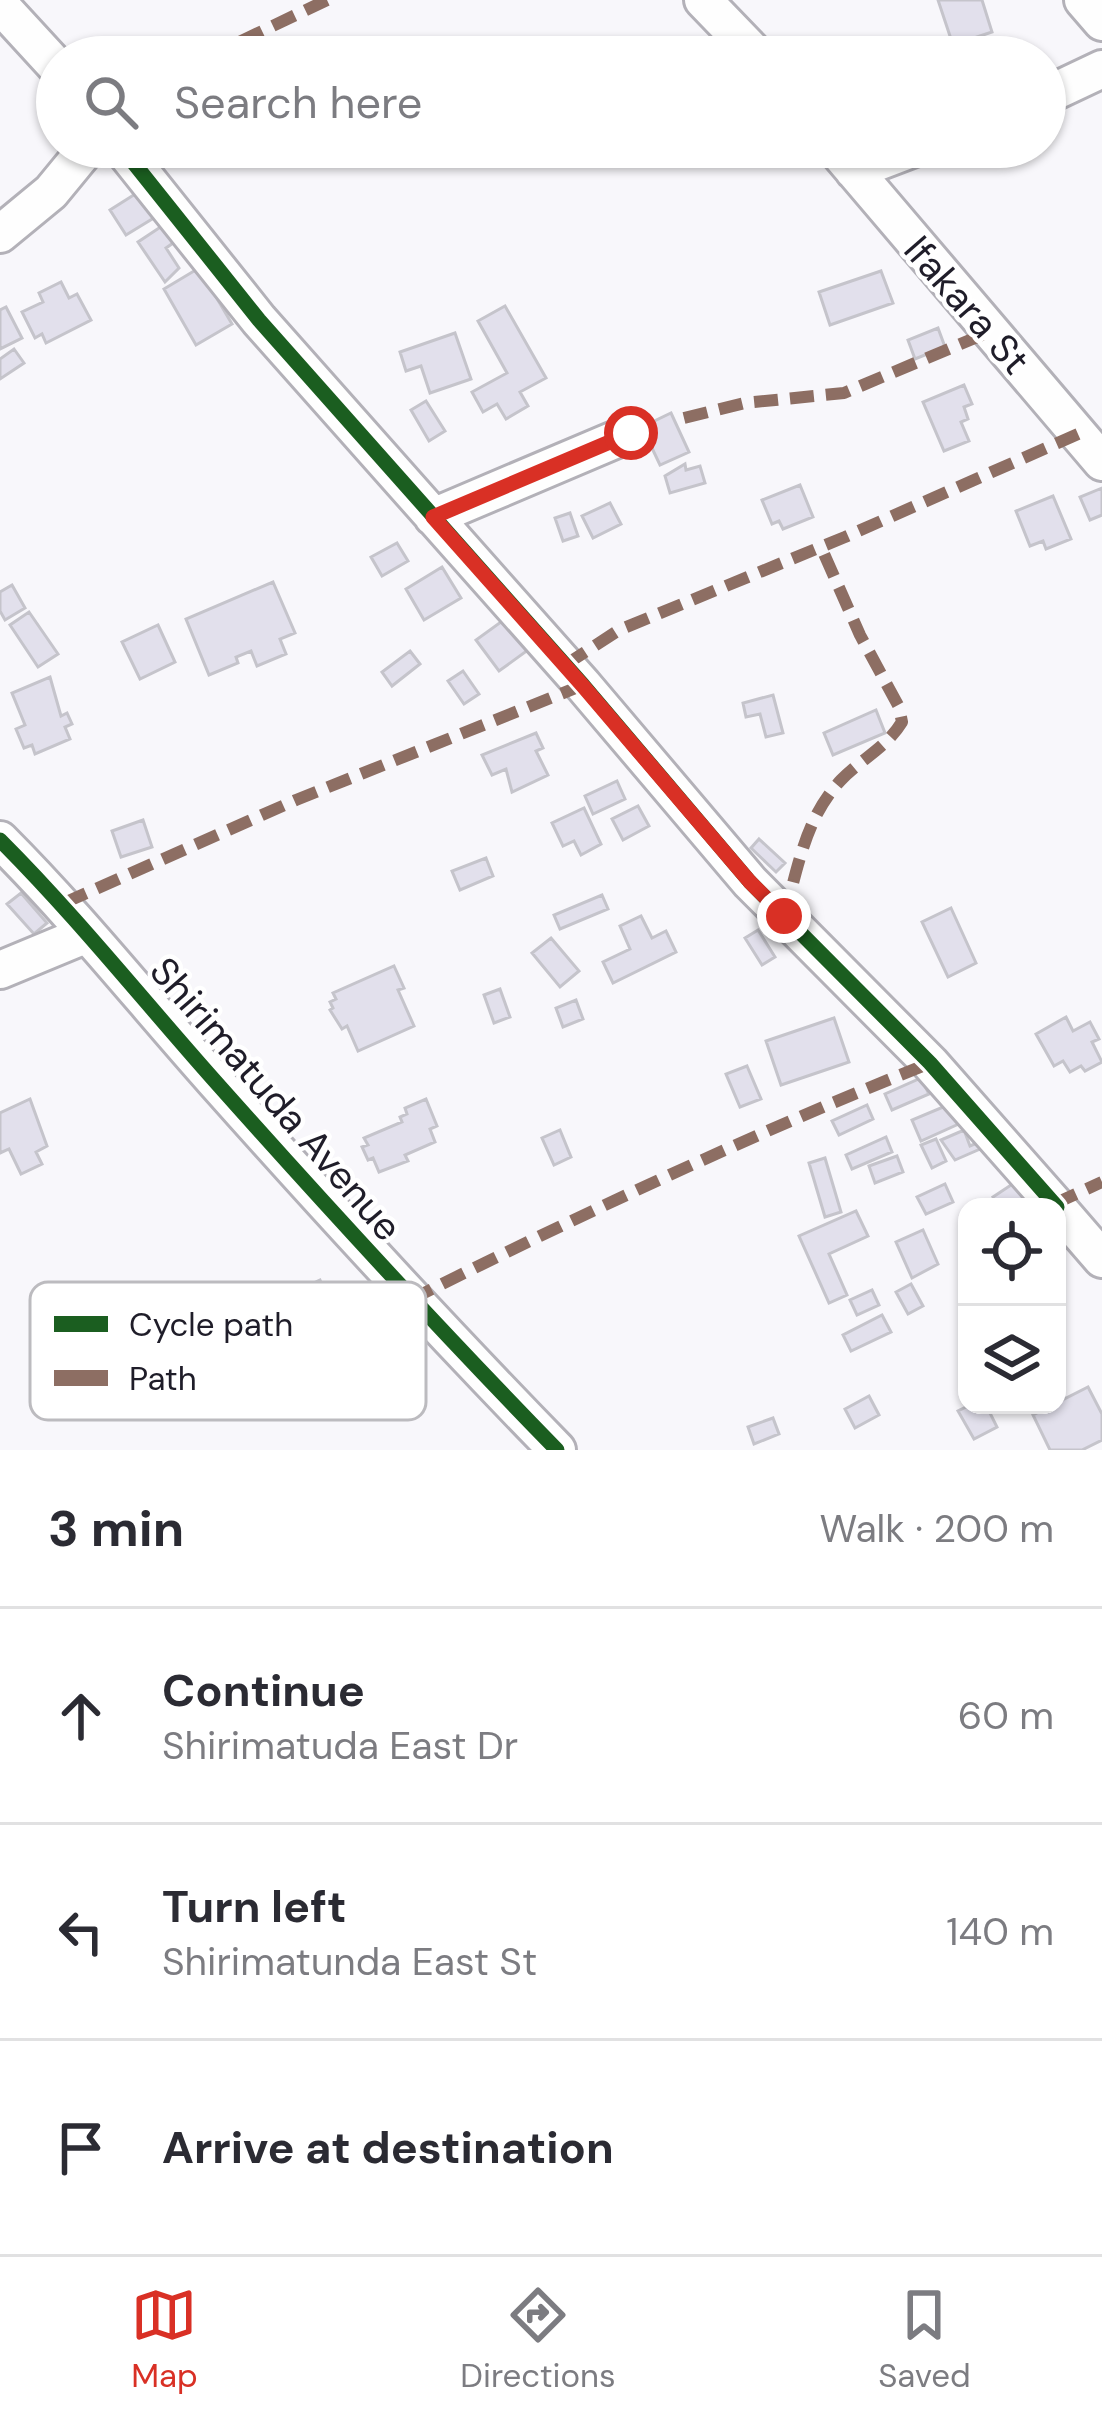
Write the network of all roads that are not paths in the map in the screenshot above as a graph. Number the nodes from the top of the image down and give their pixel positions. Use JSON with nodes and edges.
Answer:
{"nodes":[{"id":1,"x":704,"y":0,"type":"edge"},
{"id":2,"x":1083,"y":0,"type":"edge"},
{"id":3,"x":0,"y":5,"type":"edge"},
{"id":4,"x":1102,"y":22,"type":"edge"},
{"id":5,"x":738,"y":36,"type":"edge"},
{"id":6,"x":36,"y":45,"type":"edge"},
{"id":7,"x":1102,"y":69,"type":"edge"},
{"id":8,"x":1066,"y":86,"type":"edge"},
{"id":9,"x":70,"y":168,"type":"edge"},
{"id":10,"x":138,"y":168,"type":"edge"},
{"id":11,"x":852,"y":168,"type":"edge"},
{"id":12,"x":0,"y":234,"type":"edge"},
{"id":13,"x":631,"y":433,"type":"dead end"},
{"id":14,"x":1102,"y":462,"type":"edge"},
{"id":15,"x":433,"y":517,"type":"junction"},
{"id":16,"x":0,"y":840,"type":"edge"},
{"id":17,"x":87,"y":934,"type":"junction"},
{"id":18,"x":0,"y":970,"type":"edge"},
{"id":19,"x":1049,"y":1198,"type":"edge"},
{"id":20,"x":1066,"y":1217,"type":"edge"},
{"id":21,"x":1102,"y":1259,"type":"edge"},
{"id":22,"x":394,"y":1282,"type":"edge"},
{"id":23,"x":426,"y":1316,"type":"edge"},
{"id":24,"x":557,"y":1450,"type":"edge"}],
"edges":[{"from":1,"to":5,"type":"street"},
{"from":2,"to":4,"type":"street"},
{"from":3,"to":6,"type":"street"},
{"from":7,"to":8,"type":"street"},
{"from":9,"to":12,"type":"street"},
{"from":10,"to":15,"type":"street"},
{"from":11,"to":14,"type":"street","name":"Ifakara St"},
{"from":13,"to":15,"type":"street"},
{"from":15,"to":19,"type":"street"},
{"from":16,"to":17,"type":"street","name":"Shirimatuda Avenue"},
{"from":17,"to":18,"type":"street"},
{"from":17,"to":22,"type":"street","name":"Shirimatuda Avenue"},
{"from":20,"to":21,"type":"street"},
{"from":23,"to":24,"type":"street","name":"Shirimatuda Avenue"}]}
